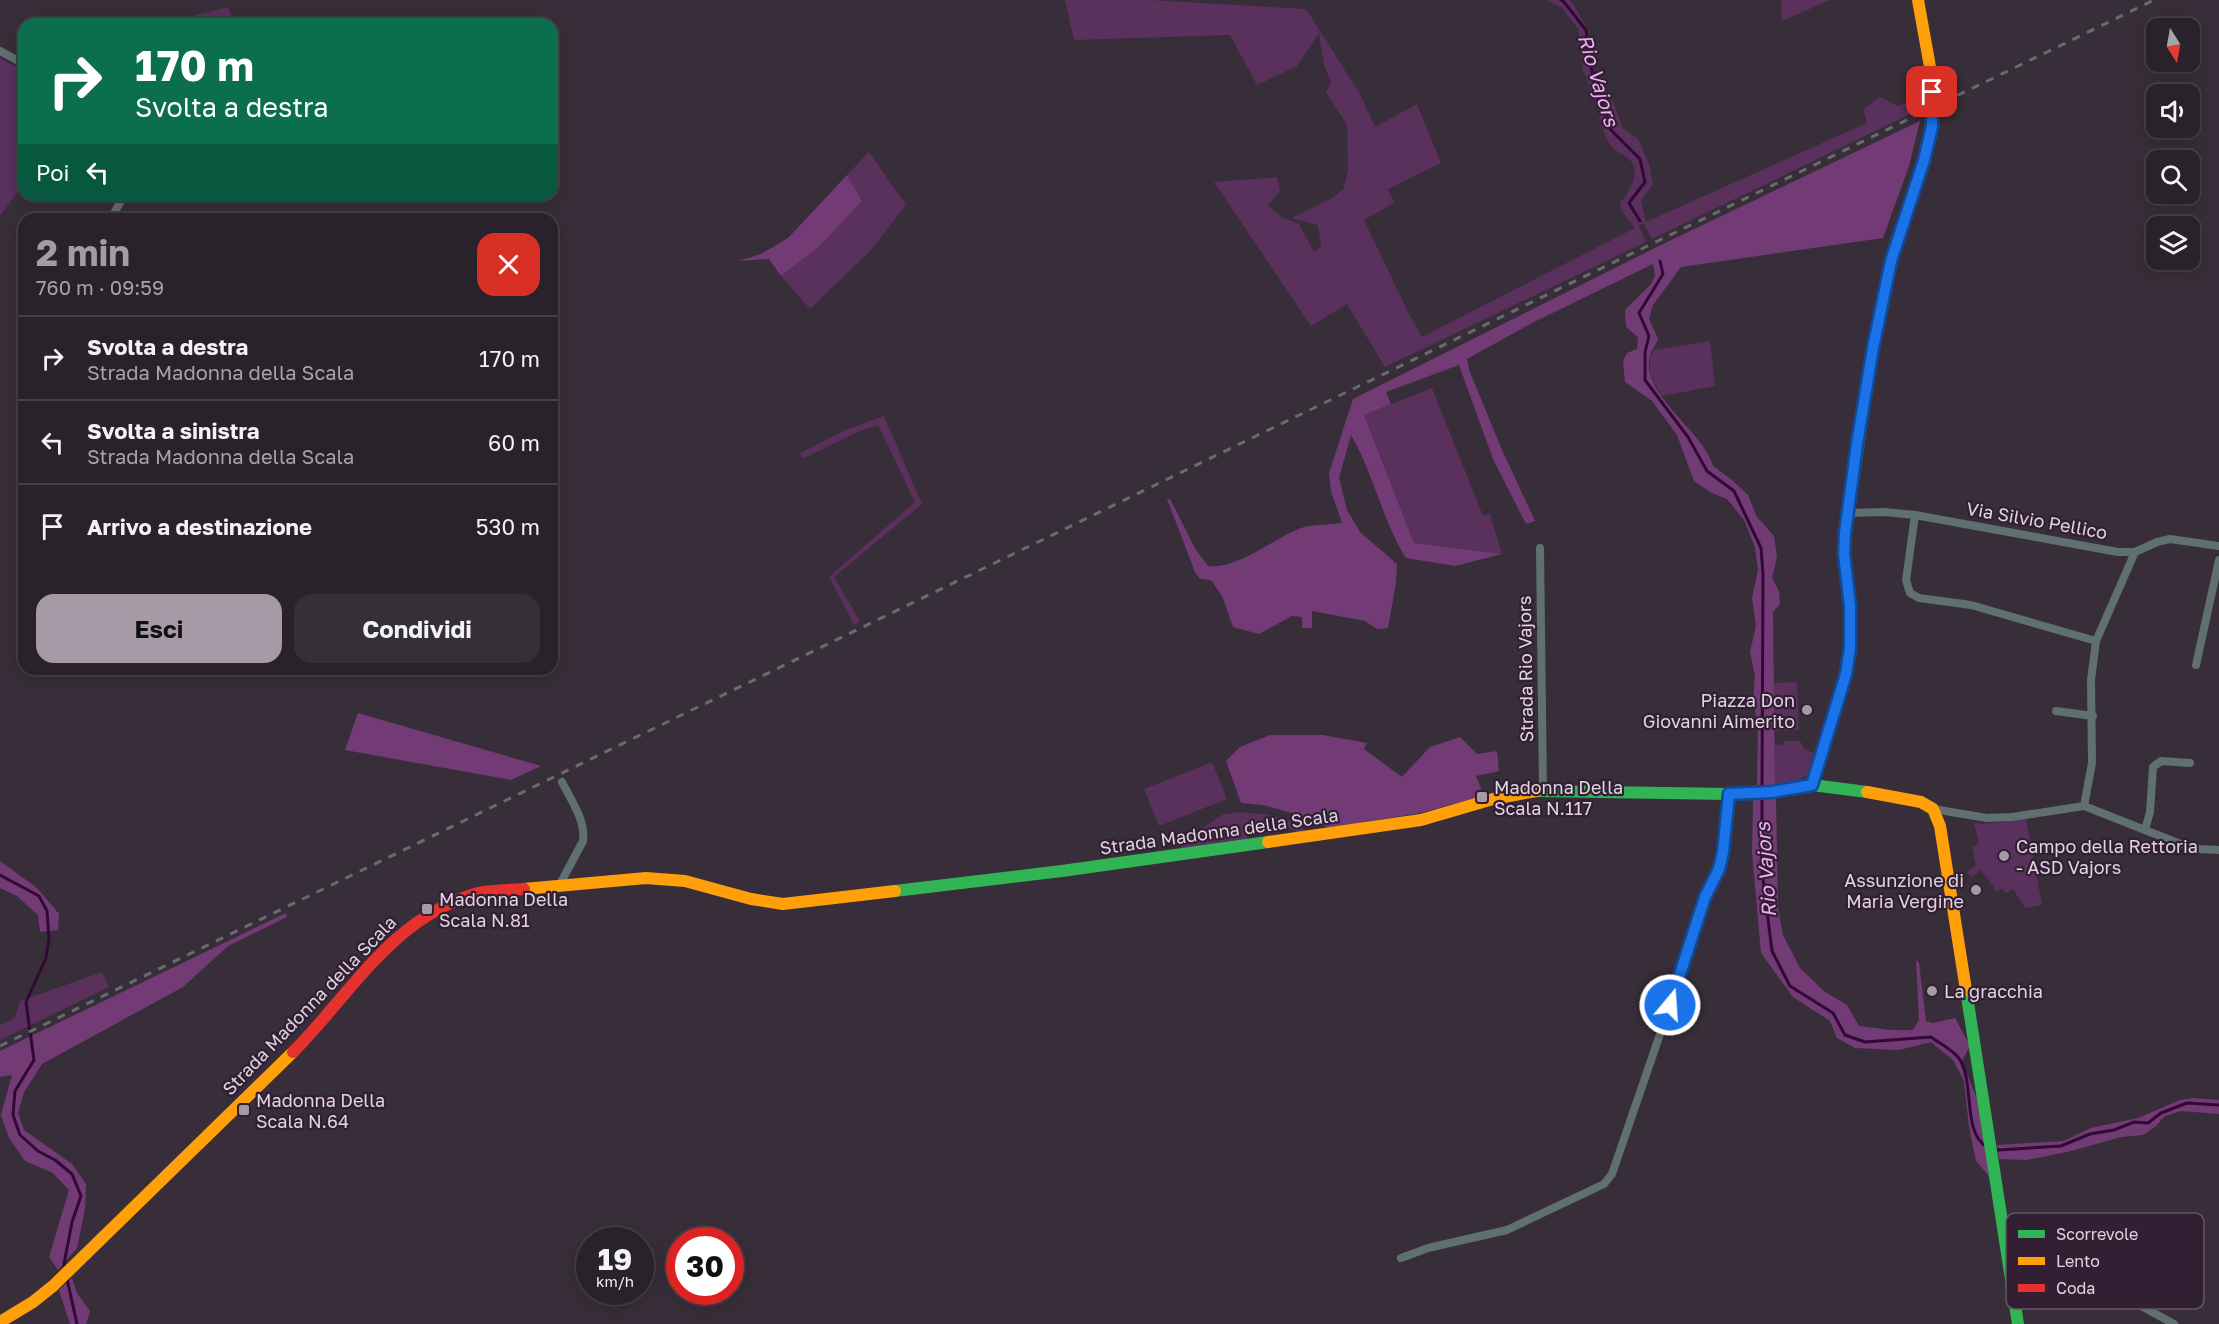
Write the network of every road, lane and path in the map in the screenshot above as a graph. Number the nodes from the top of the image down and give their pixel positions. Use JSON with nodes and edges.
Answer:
{"nodes":[{"id":1,"x":1918,"y":0,"type":"edge"},
{"id":2,"x":0,"y":51,"type":"edge"},
{"id":3,"x":18,"y":61,"type":"edge"},
{"id":4,"x":1847,"y":513,"type":"junction"},
{"id":5,"x":1915,"y":515,"type":"junction"},
{"id":6,"x":2219,"y":546,"type":"edge"},
{"id":7,"x":1540,"y":548,"type":"dead end"},
{"id":8,"x":2135,"y":552,"type":"junction"},
{"id":9,"x":2219,"y":560,"type":"edge"},
{"id":10,"x":2096,"y":641,"type":"junction"},
{"id":11,"x":2196,"y":665,"type":"dead end"},
{"id":12,"x":2056,"y":711,"type":"dead end"},
{"id":13,"x":2093,"y":716,"type":"junction"},
{"id":14,"x":2190,"y":763,"type":"dead end"},
{"id":15,"x":562,"y":782,"type":"dead end"},
{"id":16,"x":1812,"y":785,"type":"junction"},
{"id":17,"x":1543,"y":789,"type":"junction"},
{"id":18,"x":1729,"y":794,"type":"junction"},
{"id":19,"x":2084,"y":806,"type":"junction"},
{"id":20,"x":1932,"y":809,"type":"junction"},
{"id":21,"x":2145,"y":830,"type":"junction"},
{"id":22,"x":2219,"y":850,"type":"edge"},
{"id":23,"x":559,"y":886,"type":"junction"},
{"id":24,"x":2006,"y":1239,"type":"edge"},
{"id":25,"x":1401,"y":1258,"type":"dead end"},
{"id":26,"x":2016,"y":1309,"type":"edge"},
{"id":27,"x":2147,"y":1309,"type":"edge"},
{"id":28,"x":0,"y":1322,"type":"edge"},
{"id":29,"x":2018,"y":1324,"type":"edge"},
{"id":30,"x":2174,"y":1324,"type":"edge"}],
"edges":[{"from":1,"to":4,"type":"street"},
{"from":2,"to":3,"type":"street"},
{"from":4,"to":5,"type":"street","name":"Via Silvio Pellico"},
{"from":4,"to":16,"type":"street"},
{"from":5,"to":8,"type":"street","name":"Via Silvio Pellico"},
{"from":5,"to":10,"type":"street"},
{"from":6,"to":8,"type":"street","name":"Via Silvio Pellico"},
{"from":7,"to":17,"type":"street","name":"Strada Rio Vajors"},
{"from":8,"to":10,"type":"street"},
{"from":9,"to":11,"type":"street"},
{"from":10,"to":13,"type":"street"},
{"from":12,"to":13,"type":"street"},
{"from":13,"to":19,"type":"street"},
{"from":14,"to":21,"type":"street"},
{"from":15,"to":23,"type":"street"},
{"from":16,"to":18,"type":"street","name":"Strada Madonna della Scala"},
{"from":16,"to":20,"type":"street","name":"Strada Madonna della Scala"},
{"from":17,"to":18,"type":"street","name":"Strada Madonna della Scala"},
{"from":17,"to":23,"type":"street","name":"Strada Madonna della Scala"},
{"from":18,"to":25,"type":"street"},
{"from":19,"to":20,"type":"street"},
{"from":19,"to":21,"type":"street"},
{"from":20,"to":24,"type":"street"},
{"from":21,"to":22,"type":"street"},
{"from":23,"to":28,"type":"street","name":"Strada Madonna della Scala"},
{"from":26,"to":29,"type":"street"},
{"from":27,"to":30,"type":"street"}]}
